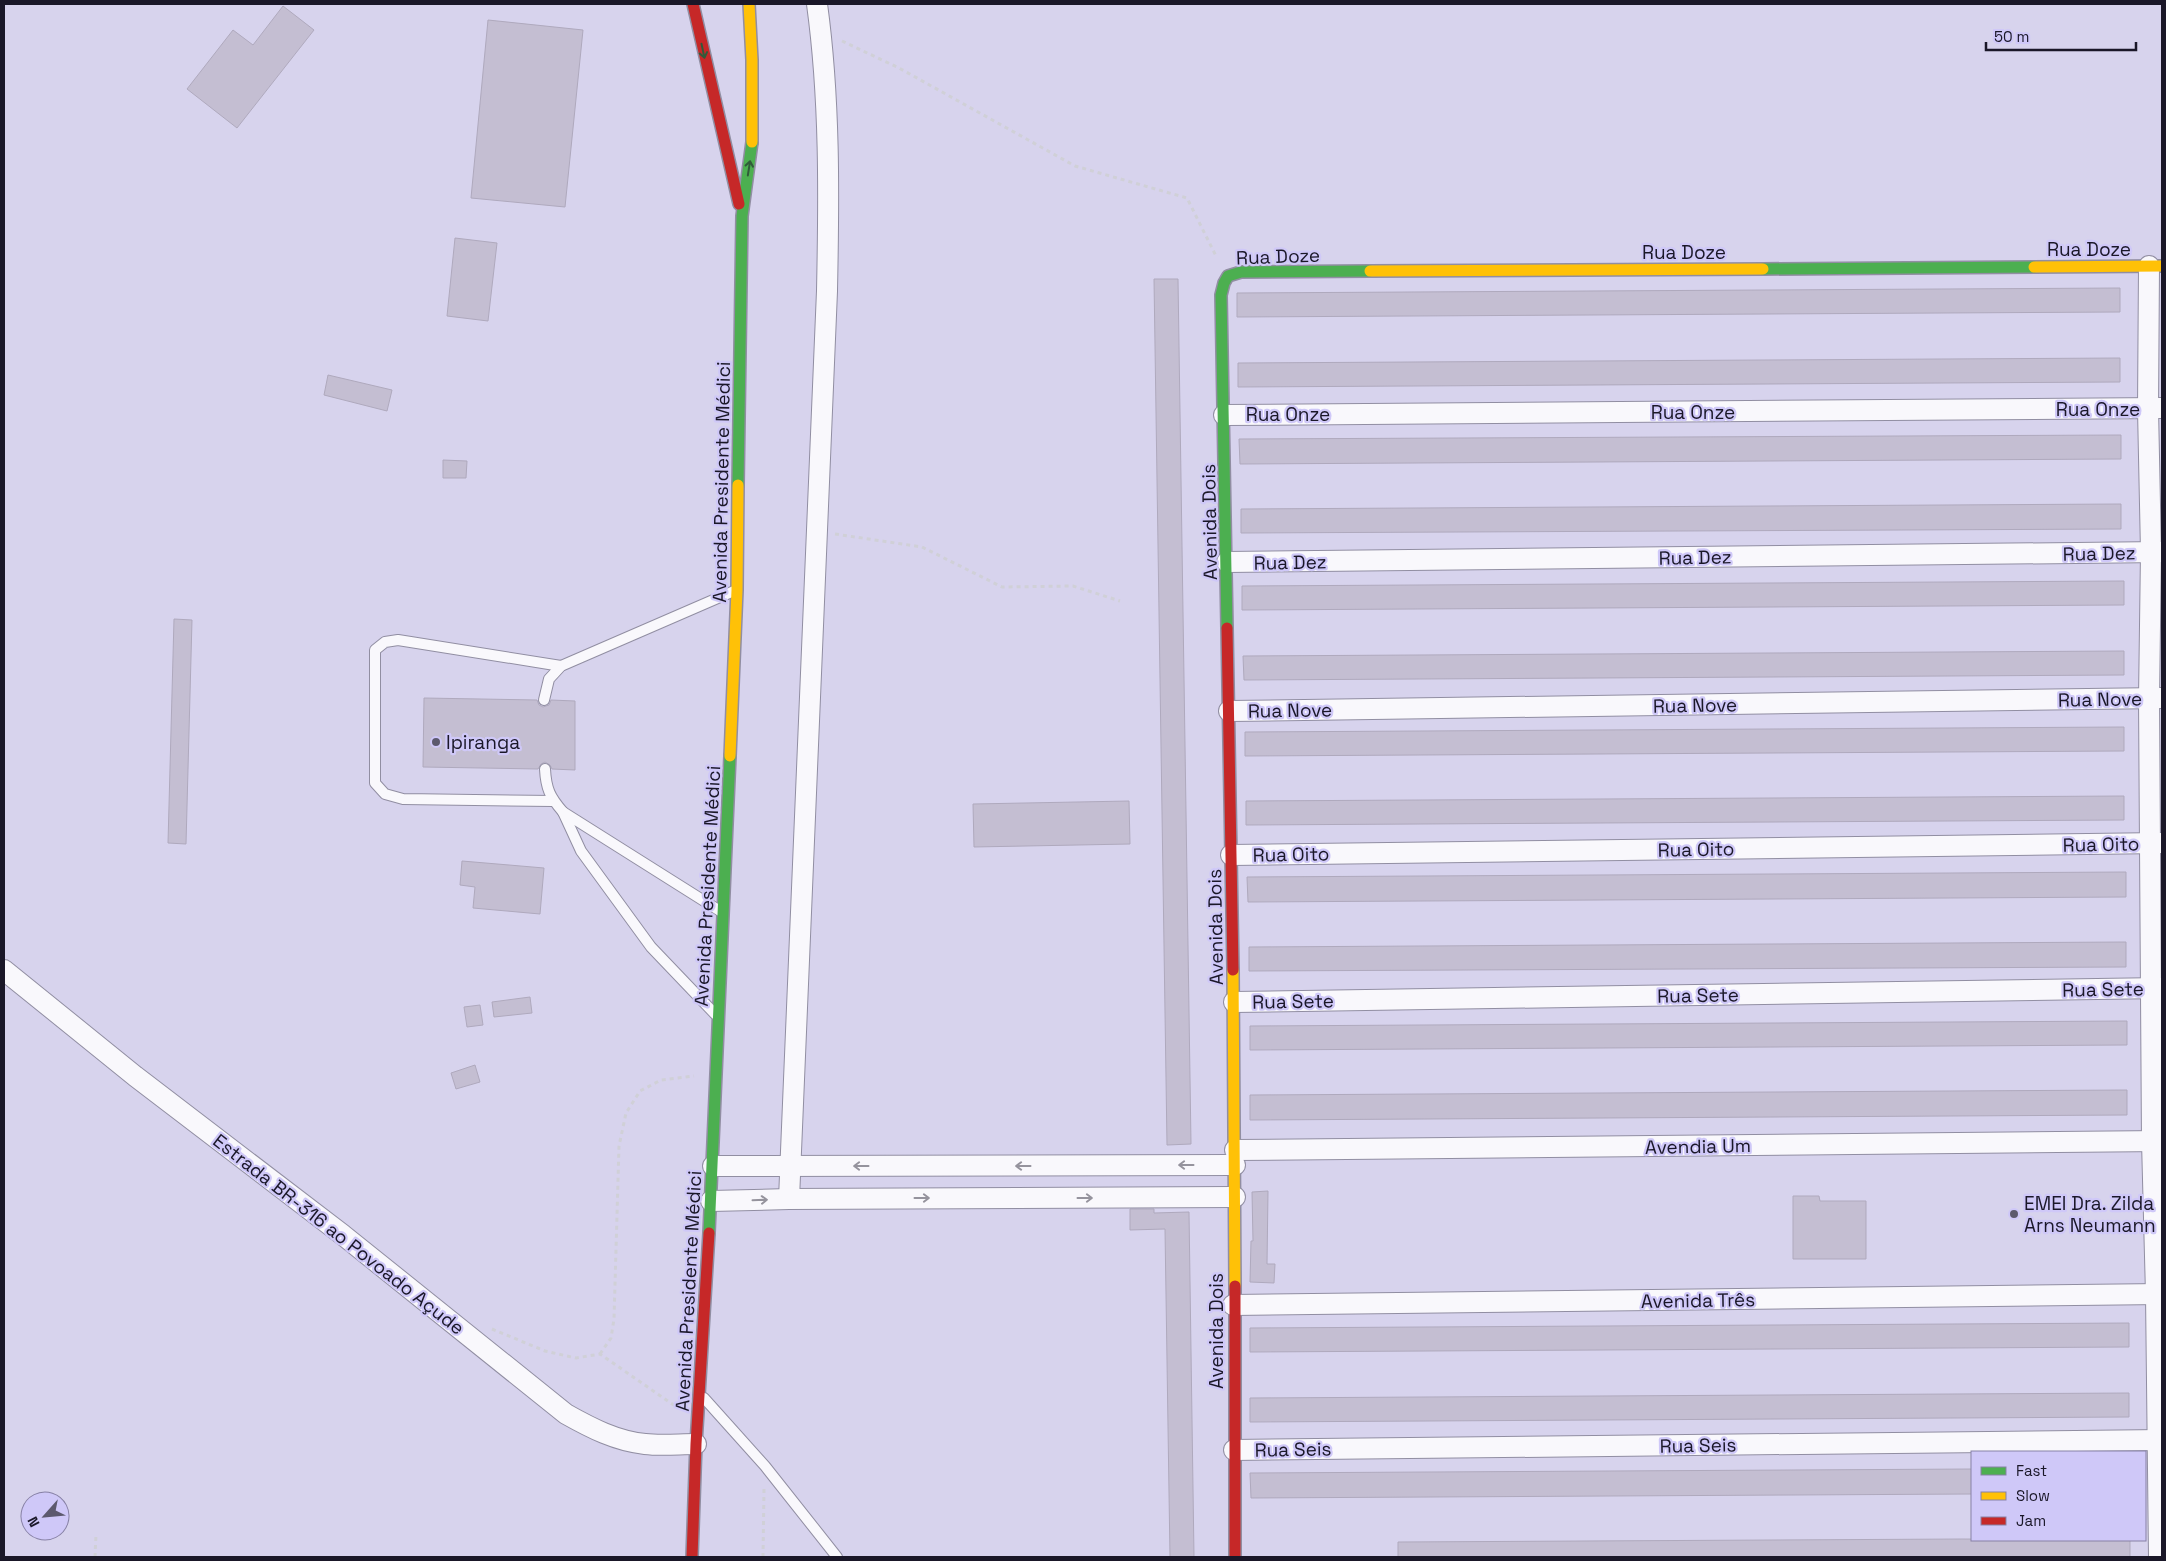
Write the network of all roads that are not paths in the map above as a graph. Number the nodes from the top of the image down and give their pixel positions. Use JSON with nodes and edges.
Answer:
{"nodes":[{"id":1,"x":692,"y":4,"type":"edge"},
{"id":2,"x":749,"y":4,"type":"edge"},
{"id":3,"x":817,"y":4,"type":"edge"},
{"id":4,"x":742,"y":216,"type":"junction"},
{"id":5,"x":2156,"y":266,"type":"edge"},
{"id":6,"x":1221,"y":295,"type":"joint"},
{"id":7,"x":2155,"y":408,"type":"edge"},
{"id":8,"x":1224,"y":415,"type":"junction"},
{"id":9,"x":2157,"y":552,"type":"edge"},
{"id":10,"x":1227,"y":562,"type":"junction"},
{"id":11,"x":737,"y":590,"type":"junction"},
{"id":12,"x":560,"y":666,"type":"junction"},
{"id":13,"x":2155,"y":698,"type":"edge"},
{"id":14,"x":544,"y":700,"type":"dead end"},
{"id":15,"x":1229,"y":711,"type":"junction"},
{"id":16,"x":545,"y":769,"type":"dead end"},
{"id":17,"x":553,"y":801,"type":"junction"},
{"id":18,"x":563,"y":812,"type":"junction"},
{"id":19,"x":2156,"y":843,"type":"edge"},
{"id":20,"x":1230,"y":855,"type":"junction"},
{"id":21,"x":724,"y":914,"type":"junction"},
{"id":22,"x":4,"y":970,"type":"edge"},
{"id":23,"x":2157,"y":988,"type":"edge"},
{"id":24,"x":1234,"y":1002,"type":"junction"},
{"id":25,"x":719,"y":1018,"type":"junction"},
{"id":26,"x":2157,"y":1141,"type":"edge"},
{"id":27,"x":1235,"y":1158,"type":"junction"},
{"id":28,"x":713,"y":1166,"type":"junction"},
{"id":29,"x":791,"y":1166,"type":"junction"},
{"id":30,"x":1235,"y":1198,"type":"junction"},
{"id":31,"x":789,"y":1199,"type":"junction"},
{"id":32,"x":711,"y":1201,"type":"junction"},
{"id":33,"x":2159,"y":1294,"type":"edge"},
{"id":34,"x":1233,"y":1305,"type":"junction"},
{"id":35,"x":700,"y":1393,"type":"junction"},
{"id":36,"x":2160,"y":1440,"type":"edge"},
{"id":37,"x":696,"y":1444,"type":"junction"},
{"id":38,"x":1234,"y":1450,"type":"junction"},
{"id":39,"x":692,"y":1557,"type":"edge"},
{"id":40,"x":837,"y":1557,"type":"edge"},
{"id":41,"x":1235,"y":1557,"type":"edge"},
{"id":42,"x":2160,"y":1557,"type":"edge"}],
"edges":[{"from":1,"to":4,"type":"street","name":"Avenida Presidente Médici","one_way":true},
{"from":4,"to":2,"type":"street","name":"Avenida Presidente Médici","one_way":true},
{"from":3,"to":29,"type":"street"},
{"from":4,"to":11,"type":"street","name":"Avenida Presidente Médici"},
{"from":5,"to":6,"type":"street","name":"Rua Doze"},
{"from":5,"to":7,"type":"street"},
{"from":6,"to":8,"type":"street","name":"Avenida Dois"},
{"from":7,"to":8,"type":"street","name":"Rua Onze"},
{"from":7,"to":9,"type":"street"},
{"from":8,"to":10,"type":"street","name":"Avenida Dois"},
{"from":9,"to":10,"type":"street","name":"Rua Dez"},
{"from":9,"to":13,"type":"street"},
{"from":10,"to":15,"type":"street","name":"Avenida Dois"},
{"from":11,"to":12,"type":"lane"},
{"from":11,"to":21,"type":"street","name":"Avenida Presidente Médici"},
{"from":12,"to":14,"type":"lane"},
{"from":12,"to":17,"type":"lane"},
{"from":13,"to":15,"type":"street","name":"Rua Nove"},
{"from":13,"to":19,"type":"street"},
{"from":15,"to":20,"type":"street","name":"Avenida Dois"},
{"from":16,"to":17,"type":"lane"},
{"from":17,"to":18,"type":"lane"},
{"from":18,"to":21,"type":"lane"},
{"from":18,"to":25,"type":"lane"},
{"from":19,"to":20,"type":"street","name":"Rua Oito"},
{"from":19,"to":23,"type":"street"},
{"from":20,"to":24,"type":"street","name":"Avenida Dois"},
{"from":21,"to":25,"type":"street","name":"Avenida Presidente Médici"},
{"from":22,"to":37,"type":"street","name":"Estrada BR-316 ao Povoado Açude"},
{"from":23,"to":24,"type":"street","name":"Rua Sete"},
{"from":23,"to":26,"type":"street"},
{"from":24,"to":27,"type":"street","name":"Avenida Dois"},
{"from":25,"to":28,"type":"street","name":"Avenida Presidente Médici"},
{"from":26,"to":27,"type":"street","name":"Avendia Um"},
{"from":26,"to":33,"type":"street"},
{"from":27,"to":29,"type":"street","name":"Avendia Um","one_way":true},
{"from":27,"to":30,"type":"street","name":"Avenida Dois"},
{"from":28,"to":29,"type":"street","name":"Avendia Um"},
{"from":28,"to":32,"type":"street","name":"Avenida Presidente Médici"},
{"from":29,"to":31,"type":"street"},
{"from":31,"to":30,"type":"street","one_way":true},
{"from":30,"to":34,"type":"street","name":"Avenida Dois"},
{"from":32,"to":31,"type":"street","one_way":true},
{"from":32,"to":35,"type":"street","name":"Avenida Presidente Médici"},
{"from":33,"to":34,"type":"street","name":"Avenida Três"},
{"from":33,"to":36,"type":"street"},
{"from":34,"to":38,"type":"street","name":"Avenida Dois"},
{"from":35,"to":37,"type":"street","name":"Avenida Presidente Médici"},
{"from":35,"to":40,"type":"lane"},
{"from":36,"to":38,"type":"street","name":"Rua Seis"},
{"from":36,"to":42,"type":"street"},
{"from":37,"to":39,"type":"street","name":"Avenida Presidente Médici"},
{"from":38,"to":41,"type":"street","name":"Avenida Dois"}]}
